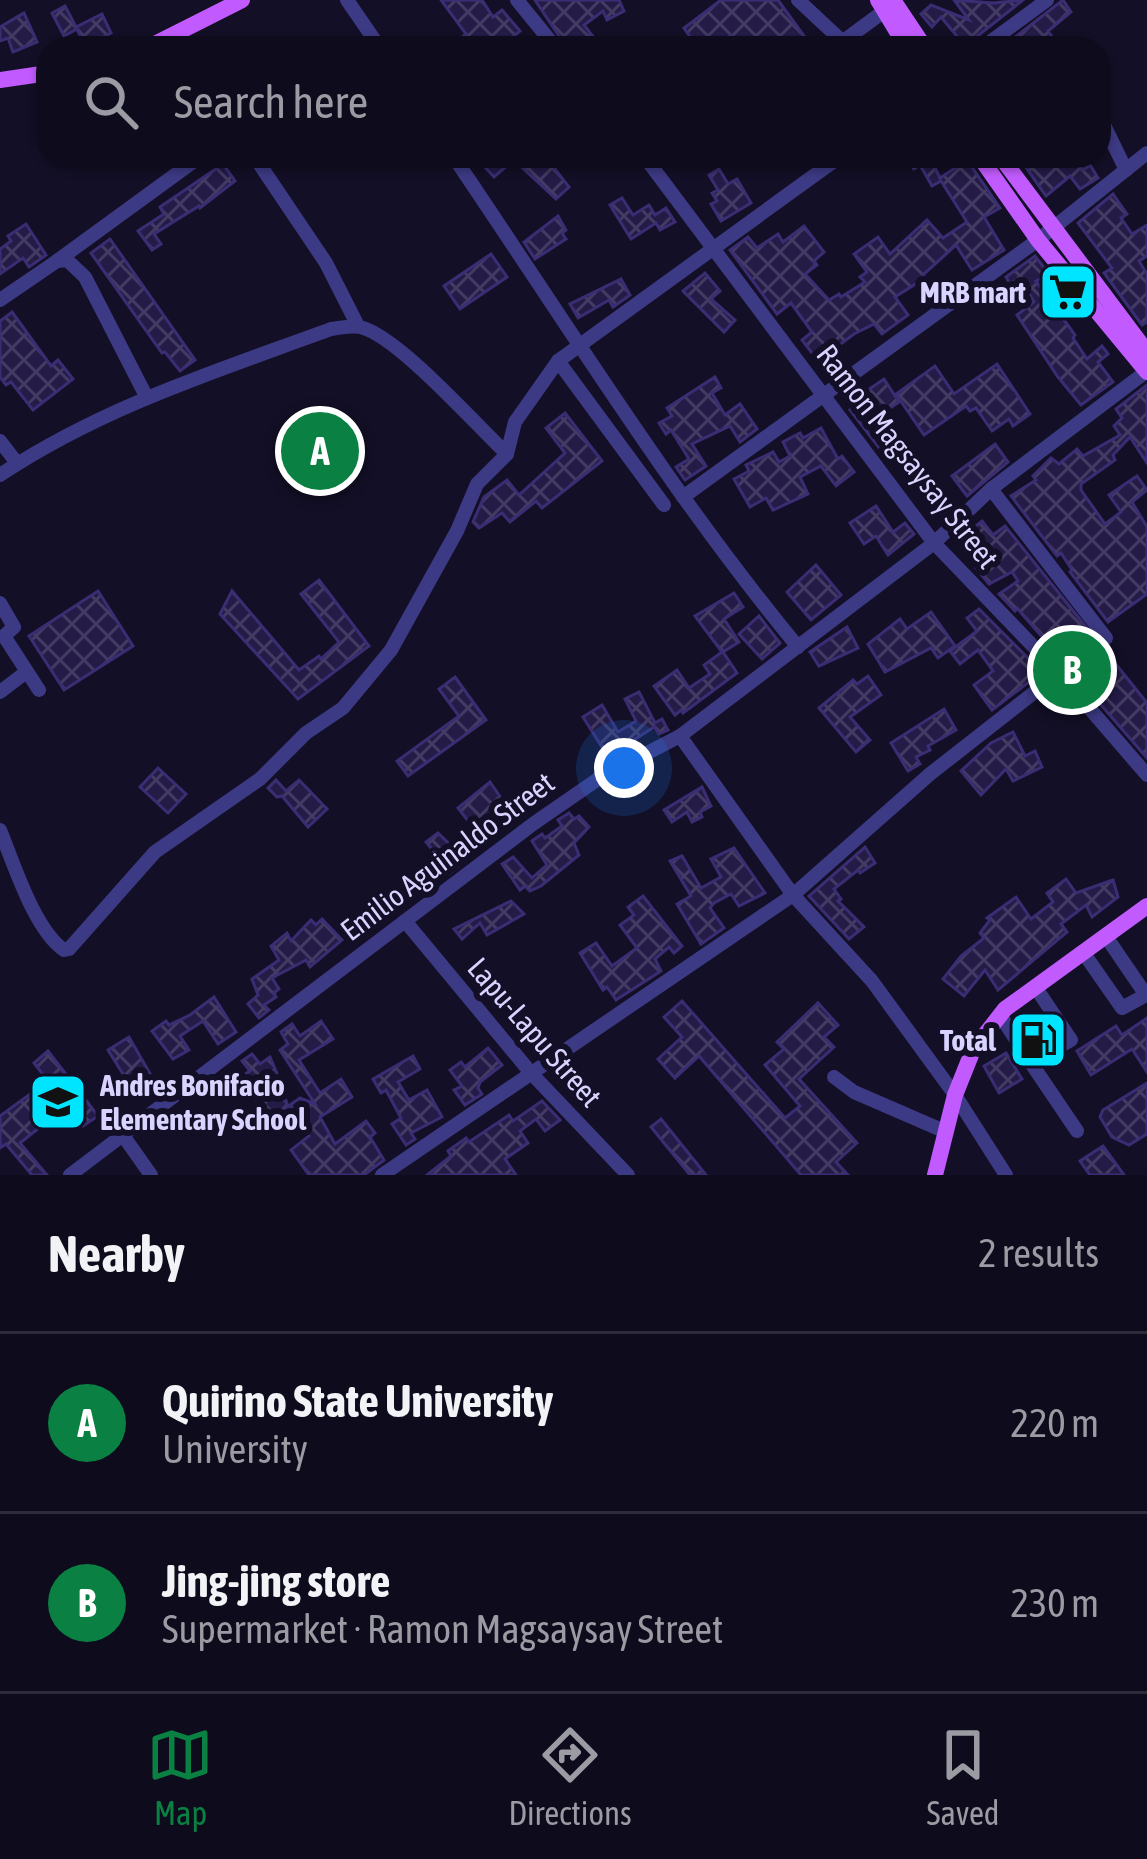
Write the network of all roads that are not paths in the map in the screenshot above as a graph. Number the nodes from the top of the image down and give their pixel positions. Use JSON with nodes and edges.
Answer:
{"nodes":[{"id":1,"x":242,"y":0,"type":"edge"},
{"id":2,"x":347,"y":0,"type":"edge"},
{"id":3,"x":517,"y":0,"type":"edge"},
{"id":4,"x":799,"y":0,"type":"edge"},
{"id":5,"x":1047,"y":0,"type":"edge"},
{"id":6,"x":888,"y":3,"type":"edge"},
{"id":7,"x":171,"y":36,"type":"edge"},
{"id":8,"x":372,"y":36,"type":"edge"},
{"id":9,"x":546,"y":36,"type":"edge"},
{"id":10,"x":831,"y":36,"type":"edge"},
{"id":11,"x":850,"y":36,"type":"edge"},
{"id":12,"x":902,"y":36,"type":"edge"},
{"id":13,"x":915,"y":36,"type":"edge"},
{"id":14,"x":998,"y":36,"type":"edge"},
{"id":15,"x":36,"y":73,"type":"edge"},
{"id":16,"x":2,"y":74,"type":"edge"},
{"id":17,"x":1111,"y":139,"type":"edge"},
{"id":18,"x":1147,"y":153,"type":"edge"},
{"id":19,"x":185,"y":168,"type":"edge"},
{"id":20,"x":262,"y":168,"type":"edge"},
{"id":21,"x":461,"y":168,"type":"edge"},
{"id":22,"x":653,"y":168,"type":"edge"},
{"id":23,"x":824,"y":168,"type":"edge"},
{"id":24,"x":989,"y":168,"type":"edge"},
{"id":25,"x":1007,"y":168,"type":"edge"},
{"id":26,"x":1126,"y":170,"type":"junction"},
{"id":27,"x":1045,"y":234,"type":"junction"},
{"id":28,"x":715,"y":247,"type":"junction"},
{"id":29,"x":57,"y":261,"type":"junction"},
{"id":30,"x":0,"y":300,"type":"edge"},
{"id":31,"x":358,"y":326,"type":"junction"},
{"id":32,"x":578,"y":347,"type":"junction"},
{"id":33,"x":1147,"y":352,"type":"edge"},
{"id":34,"x":558,"y":361,"type":"junction"},
{"id":35,"x":1147,"y":372,"type":"edge"},
{"id":36,"x":146,"y":396,"type":"junction"},
{"id":37,"x":824,"y":397,"type":"junction"},
{"id":38,"x":0,"y":441,"type":"edge"},
{"id":39,"x":507,"y":454,"type":"junction"},
{"id":40,"x":17,"y":463,"type":"junction"},
{"id":41,"x":0,"y":475,"type":"edge"},
{"id":42,"x":991,"y":489,"type":"junction"},
{"id":43,"x":683,"y":497,"type":"junction"},
{"id":44,"x":664,"y":505,"type":"dead end"},
{"id":45,"x":934,"y":543,"type":"junction"},
{"id":46,"x":0,"y":603,"type":"edge"},
{"id":47,"x":1106,"y":638,"type":"dead end"},
{"id":48,"x":798,"y":647,"type":"junction"},
{"id":49,"x":26,"y":673,"type":"junction"},
{"id":50,"x":1059,"y":673,"type":"junction"},
{"id":51,"x":39,"y":690,"type":"dead end"},
{"id":52,"x":0,"y":692,"type":"edge"},
{"id":53,"x":680,"y":736,"type":"junction"},
{"id":54,"x":1147,"y":775,"type":"edge"},
{"id":55,"x":0,"y":830,"type":"edge"},
{"id":56,"x":793,"y":895,"type":"junction"},
{"id":57,"x":1147,"y":906,"type":"edge"},
{"id":58,"x":405,"y":921,"type":"junction"},
{"id":59,"x":1107,"y":938,"type":"junction"},
{"id":60,"x":1085,"y":955,"type":"junction"},
{"id":61,"x":1036,"y":988,"type":"junction"},
{"id":62,"x":1000,"y":1015,"type":"junction"},
{"id":63,"x":1031,"y":1063,"type":"junction"},
{"id":64,"x":531,"y":1073,"type":"junction"},
{"id":65,"x":834,"y":1077,"type":"dead end"},
{"id":66,"x":955,"y":1095,"type":"junction"},
{"id":67,"x":944,"y":1131,"type":"junction"},
{"id":68,"x":1077,"y":1131,"type":"dead end"},
{"id":69,"x":122,"y":1135,"type":"junction"},
{"id":70,"x":70,"y":1175,"type":"edge"},
{"id":71,"x":152,"y":1175,"type":"edge"},
{"id":72,"x":382,"y":1175,"type":"edge"},
{"id":73,"x":628,"y":1175,"type":"edge"},
{"id":74,"x":935,"y":1175,"type":"edge"},
{"id":75,"x":1006,"y":1175,"type":"edge"}],
"edges":[{"from":1,"to":7,"type":"main road"},
{"from":2,"to":8,"type":"street"},
{"from":3,"to":9,"type":"street"},
{"from":4,"to":10,"type":"street"},
{"from":5,"to":14,"type":"street"},
{"from":6,"to":11,"type":"street"},
{"from":6,"to":12,"type":"main road"},
{"from":6,"to":13,"type":"main road"},
{"from":15,"to":16,"type":"main road"},
{"from":17,"to":26,"type":"street"},
{"from":18,"to":26,"type":"street"},
{"from":19,"to":29,"type":"street"},
{"from":20,"to":31,"type":"street"},
{"from":21,"to":32,"type":"street"},
{"from":22,"to":28,"type":"street","name":"Ramon Magsaysay Street"},
{"from":23,"to":28,"type":"street"},
{"from":24,"to":27,"type":"main road"},
{"from":25,"to":27,"type":"main road"},
{"from":26,"to":27,"type":"street"},
{"from":27,"to":33,"type":"main road"},
{"from":27,"to":35,"type":"main road"},
{"from":27,"to":37,"type":"street"},
{"from":28,"to":32,"type":"street"},
{"from":28,"to":37,"type":"street","name":"Ramon Magsaysay Street"},
{"from":29,"to":30,"type":"street"},
{"from":29,"to":36,"type":"street"},
{"from":31,"to":36,"type":"street"},
{"from":31,"to":39,"type":"street"},
{"from":32,"to":34,"type":"street"},
{"from":32,"to":43,"type":"street"},
{"from":34,"to":39,"type":"street"},
{"from":34,"to":44,"type":"street"},
{"from":35,"to":42,"type":"street","name":"Emilio Aguinaldo Street"},
{"from":36,"to":40,"type":"street"},
{"from":37,"to":43,"type":"street"},
{"from":37,"to":45,"type":"street","name":"Ramon Magsaysay Street"},
{"from":38,"to":40,"type":"street"},
{"from":39,"to":55,"type":"street"},
{"from":40,"to":41,"type":"street"},
{"from":42,"to":45,"type":"street","name":"Emilio Aguinaldo Street"},
{"from":42,"to":47,"type":"street"},
{"from":43,"to":48,"type":"street"},
{"from":45,"to":48,"type":"street","name":"Emilio Aguinaldo Street"},
{"from":45,"to":50,"type":"street","name":"Ramon Magsaysay Street"},
{"from":46,"to":49,"type":"street"},
{"from":48,"to":53,"type":"street","name":"Emilio Aguinaldo Street"},
{"from":49,"to":51,"type":"street"},
{"from":49,"to":52,"type":"street"},
{"from":50,"to":54,"type":"street","name":"Ramon Magsaysay Street"},
{"from":50,"to":56,"type":"street"},
{"from":53,"to":56,"type":"street"},
{"from":53,"to":58,"type":"street","name":"Emilio Aguinaldo Street"},
{"from":56,"to":64,"type":"street"},
{"from":56,"to":66,"type":"street"},
{"from":57,"to":59,"type":"main road"},
{"from":58,"to":64,"type":"street","name":"Lapu-Lapu Street"},
{"from":58,"to":69,"type":"street","name":"Emilio Aguinaldo Street"},
{"from":59,"to":60,"type":"main road"},
{"from":59,"to":60,"type":"street"},
{"from":60,"to":61,"type":"main road"},
{"from":61,"to":62,"type":"main road"},
{"from":61,"to":63,"type":"street"},
{"from":62,"to":63,"type":"street"},
{"from":62,"to":66,"type":"main road"},
{"from":63,"to":68,"type":"street"},
{"from":64,"to":72,"type":"street"},
{"from":64,"to":73,"type":"street","name":"Lapu-Lapu Street"},
{"from":65,"to":67,"type":"street"},
{"from":66,"to":67,"type":"main road"},
{"from":66,"to":75,"type":"street"},
{"from":67,"to":74,"type":"main road"},
{"from":69,"to":70,"type":"street","name":"Emilio Aguinaldo Street"},
{"from":69,"to":71,"type":"street"}]}
